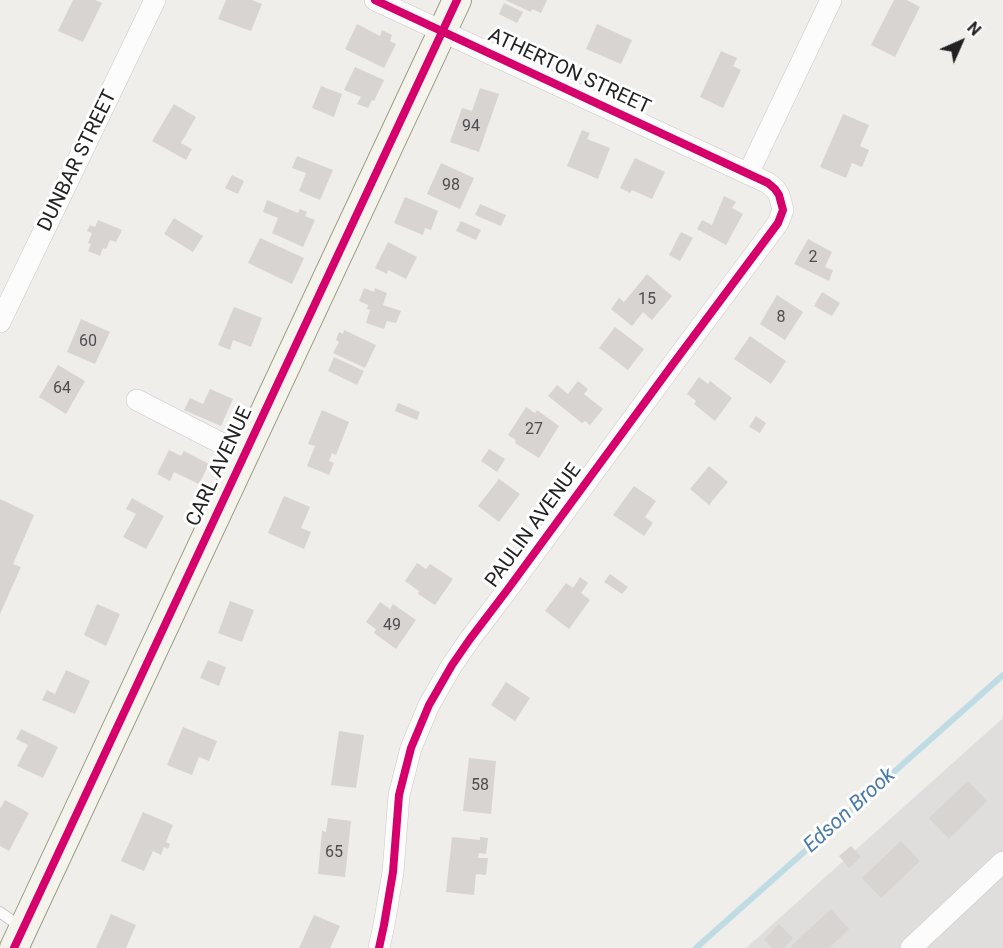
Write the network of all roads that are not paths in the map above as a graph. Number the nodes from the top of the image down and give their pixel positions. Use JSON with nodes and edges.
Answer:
{"nodes":[{"id":1,"x":155,"y":0,"type":"edge"},
{"id":2,"x":375,"y":0,"type":"edge"},
{"id":3,"x":457,"y":0,"type":"edge"},
{"id":4,"x":831,"y":0,"type":"edge"},
{"id":5,"x":443,"y":30,"type":"junction"},
{"id":6,"x":748,"y":174,"type":"junction"},
{"id":7,"x":0,"y":322,"type":"edge"},
{"id":8,"x":137,"y":400,"type":"dead end"},
{"id":9,"x":244,"y":454,"type":"junction"},
{"id":10,"x":1003,"y":862,"type":"edge"},
{"id":11,"x":0,"y":912,"type":"edge"},
{"id":12,"x":19,"y":938,"type":"edge"},
{"id":13,"x":379,"y":948,"type":"edge"},
{"id":14,"x":911,"y":948,"type":"edge"}],
"edges":[{"from":1,"to":7,"type":"street","name":"DUNBAR STREET"},
{"from":2,"to":5,"type":"street","name":"ATHERTON STREET"},
{"from":3,"to":5,"type":"street","name":"CARL AVENUE"},
{"from":4,"to":6,"type":"street"},
{"from":5,"to":6,"type":"street","name":"ATHERTON STREET"},
{"from":5,"to":9,"type":"street","name":"CARL AVENUE"},
{"from":6,"to":13,"type":"street","name":"PAULIN AVENUE"},
{"from":8,"to":9,"type":"street"},
{"from":9,"to":12,"type":"street","name":"CARL AVENUE"},
{"from":10,"to":14,"type":"street"},
{"from":11,"to":12,"type":"lane"}]}
